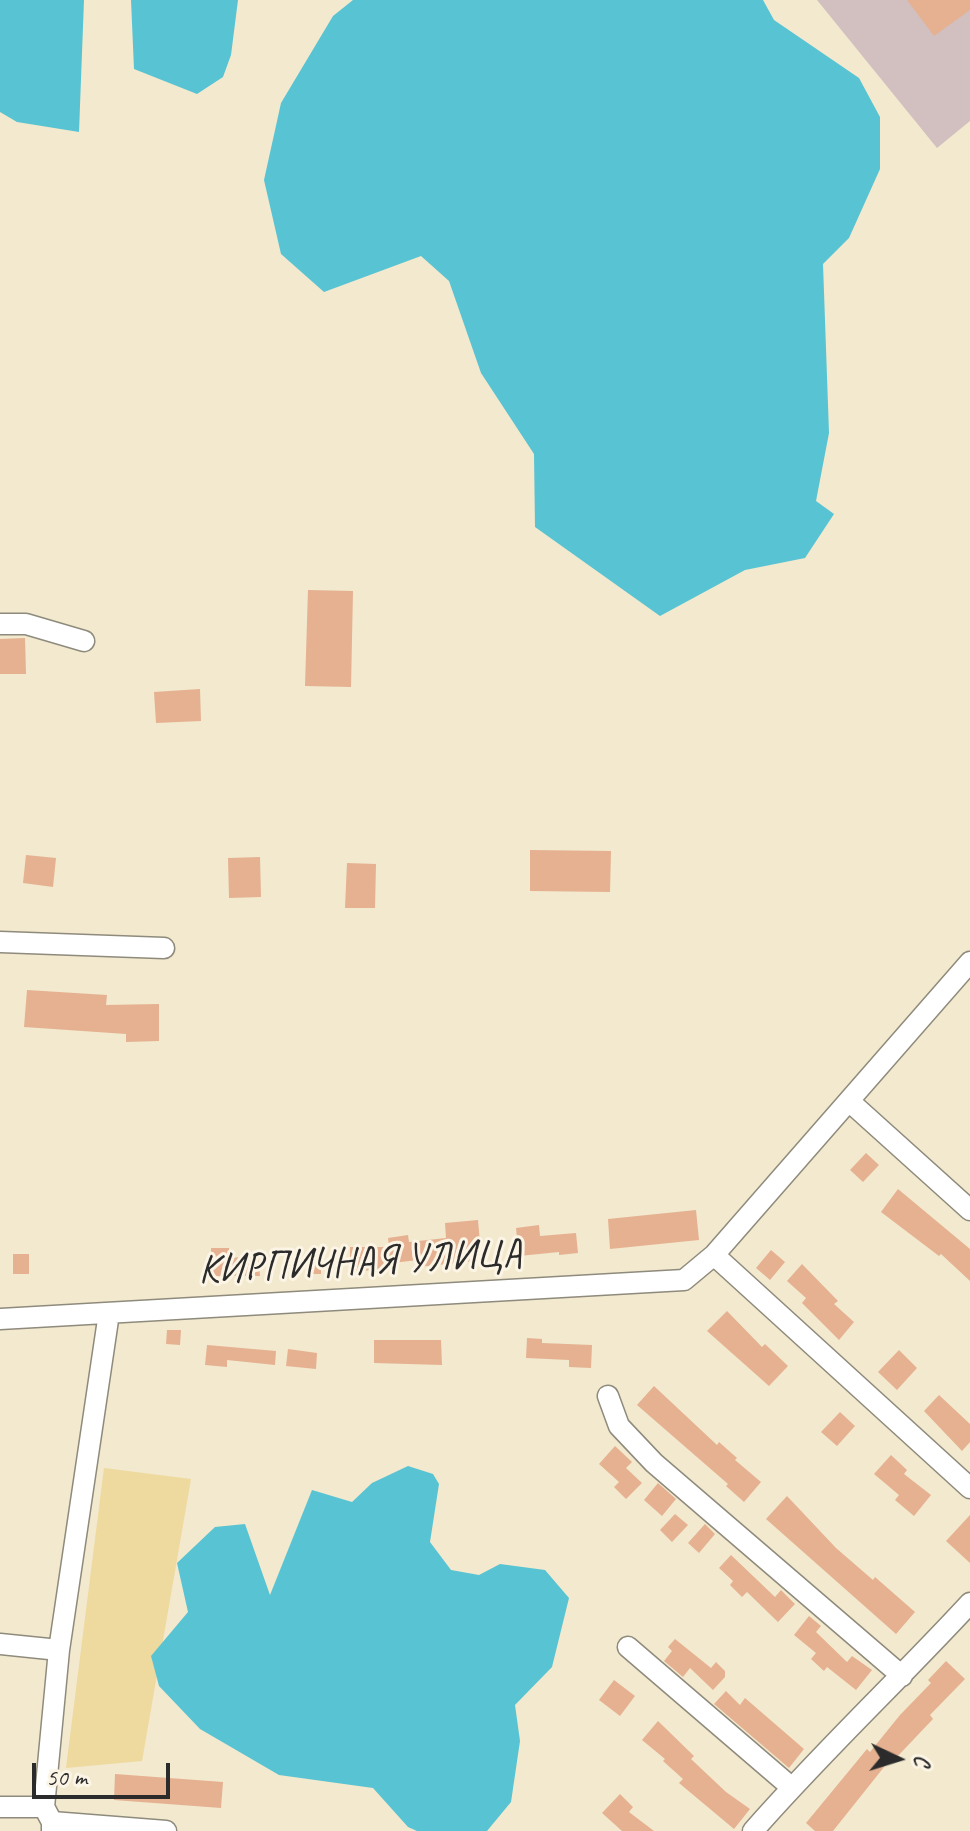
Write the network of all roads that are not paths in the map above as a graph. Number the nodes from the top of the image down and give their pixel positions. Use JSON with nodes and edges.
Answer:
{"nodes":[{"id":1,"x":0,"y":624,"type":"edge"},
{"id":2,"x":84,"y":641,"type":"dead end"},
{"id":3,"x":0,"y":942,"type":"edge"},
{"id":4,"x":164,"y":948,"type":"dead end"},
{"id":5,"x":970,"y":962,"type":"edge"},
{"id":6,"x":849,"y":1101,"type":"junction"},
{"id":7,"x":970,"y":1210,"type":"edge"},
{"id":8,"x":714,"y":1255,"type":"junction"},
{"id":9,"x":109,"y":1313,"type":"junction"},
{"id":10,"x":0,"y":1319,"type":"edge"},
{"id":11,"x":608,"y":1396,"type":"dead end"},
{"id":12,"x":970,"y":1488,"type":"edge"},
{"id":13,"x":970,"y":1603,"type":"edge"},
{"id":14,"x":0,"y":1644,"type":"edge"},
{"id":15,"x":628,"y":1647,"type":"dead end"},
{"id":16,"x":59,"y":1650,"type":"junction"},
{"id":17,"x":902,"y":1676,"type":"junction"},
{"id":18,"x":791,"y":1787,"type":"junction"},
{"id":19,"x":0,"y":1807,"type":"edge"},
{"id":20,"x":49,"y":1820,"type":"edge"},
{"id":21,"x":166,"y":1831,"type":"edge"},
{"id":22,"x":753,"y":1831,"type":"edge"}],
"edges":[{"from":1,"to":2,"type":"street"},
{"from":3,"to":4,"type":"street"},
{"from":5,"to":6,"type":"street","name":"КИРПИЧНАЯ УЛИЦА"},
{"from":6,"to":7,"type":"street"},
{"from":6,"to":8,"type":"street","name":"КИРПИЧНАЯ УЛИЦА"},
{"from":8,"to":9,"type":"street","name":"КИРПИЧНАЯ УЛИЦА"},
{"from":8,"to":12,"type":"street"},
{"from":9,"to":10,"type":"street","name":"КИРПИЧНАЯ УЛИЦА"},
{"from":9,"to":16,"type":"street"},
{"from":11,"to":17,"type":"street"},
{"from":13,"to":17,"type":"street"},
{"from":14,"to":16,"type":"street"},
{"from":15,"to":18,"type":"street"},
{"from":16,"to":20,"type":"street"},
{"from":17,"to":18,"type":"street"},
{"from":18,"to":22,"type":"street"},
{"from":19,"to":20,"type":"street"},
{"from":20,"to":21,"type":"street"}]}
